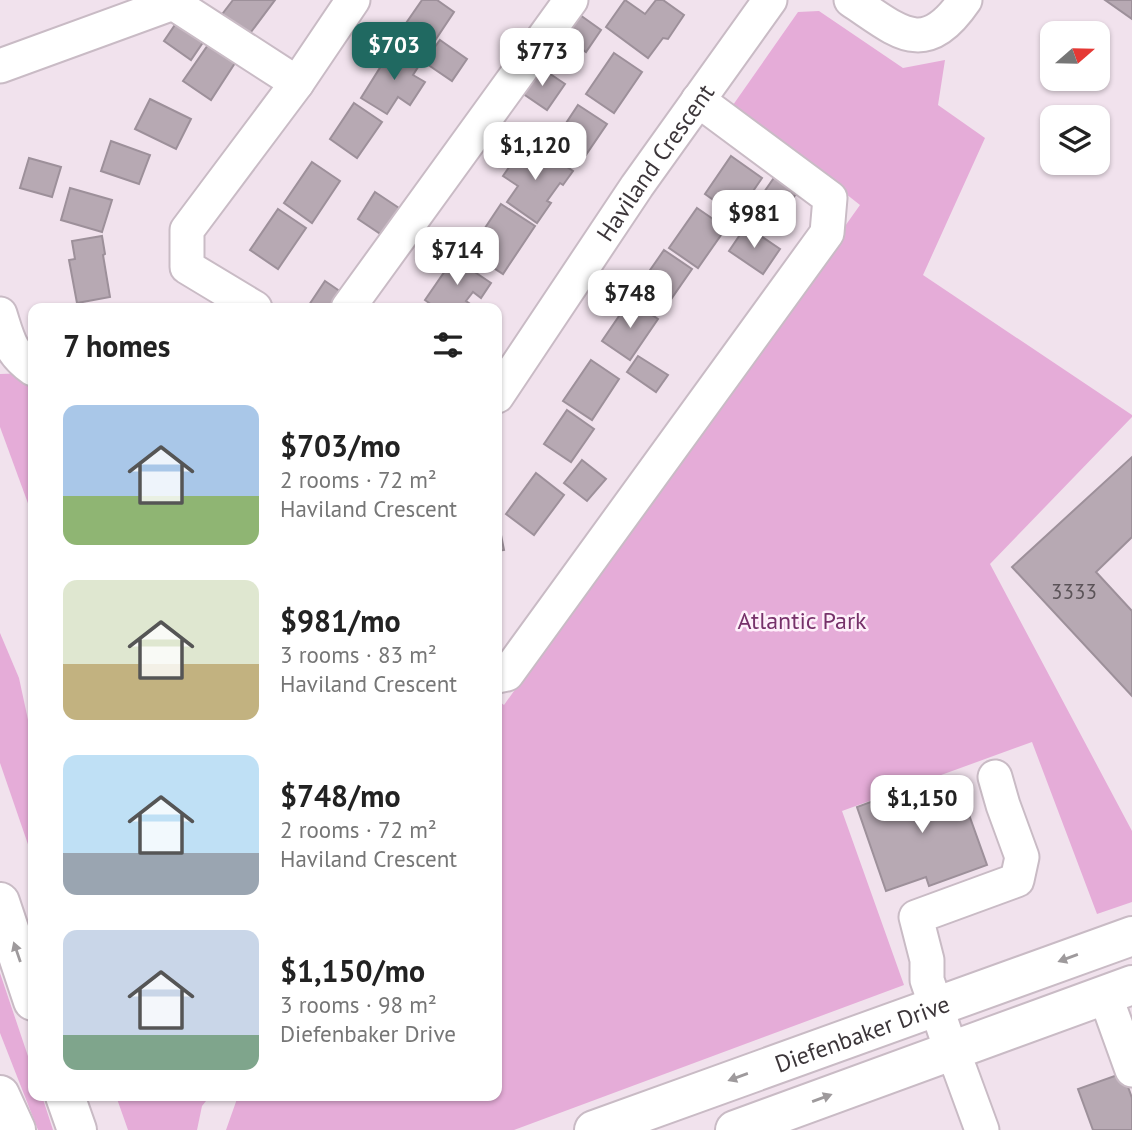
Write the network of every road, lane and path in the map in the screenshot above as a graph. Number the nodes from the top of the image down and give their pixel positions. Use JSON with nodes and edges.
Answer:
{"nodes":[{"id":1,"x":353,"y":0,"type":"edge"},
{"id":2,"x":571,"y":0,"type":"edge"},
{"id":3,"x":770,"y":0,"type":"edge"},
{"id":4,"x":851,"y":0,"type":"edge"},
{"id":5,"x":965,"y":0,"type":"edge"},
{"id":6,"x":0,"y":66,"type":"edge"},
{"id":7,"x":297,"y":83,"type":"junction"},
{"id":8,"x":698,"y":100,"type":"junction"},
{"id":9,"x":247,"y":303,"type":"edge"},
{"id":10,"x":352,"y":303,"type":"edge"},
{"id":11,"x":0,"y":314,"type":"edge"},
{"id":12,"x":28,"y":366,"type":"edge"},
{"id":13,"x":502,"y":388,"type":"edge"},
{"id":14,"x":502,"y":675,"type":"edge"},
{"id":15,"x":995,"y":778,"type":"dead end"},
{"id":16,"x":0,"y":902,"type":"edge"},
{"id":17,"x":1132,"y":936,"type":"edge"},
{"id":18,"x":28,"y":986,"type":"edge"},
{"id":19,"x":1119,"y":990,"type":"edge"},
{"id":20,"x":935,"y":1006,"type":"junction"},
{"id":21,"x":951,"y":1050,"type":"junction"},
{"id":22,"x":1132,"y":1070,"type":"edge"},
{"id":23,"x":0,"y":1095,"type":"edge"},
{"id":24,"x":67,"y":1101,"type":"edge"},
{"id":25,"x":16,"y":1130,"type":"edge"},
{"id":26,"x":77,"y":1130,"type":"edge"},
{"id":27,"x":594,"y":1130,"type":"edge"},
{"id":28,"x":735,"y":1130,"type":"edge"},
{"id":29,"x":982,"y":1130,"type":"edge"}],
"edges":[{"from":1,"to":7,"type":"street"},
{"from":2,"to":10,"type":"street"},
{"from":3,"to":8,"type":"street","name":"Haviland Crescent"},
{"from":4,"to":5,"type":"street"},
{"from":6,"to":7,"type":"street"},
{"from":7,"to":9,"type":"street"},
{"from":8,"to":13,"type":"street","name":"Haviland Crescent"},
{"from":8,"to":14,"type":"street"},
{"from":11,"to":12,"type":"street"},
{"from":15,"to":20,"type":"street"},
{"from":18,"to":16,"type":"main road","one_way":true},
{"from":17,"to":20,"type":"main road","name":"Diefenbaker Drive","one_way":true},
{"from":19,"to":21,"type":"main road","name":"Diefenbaker Drive"},
{"from":19,"to":22,"type":"street"},
{"from":20,"to":21,"type":"street"},
{"from":20,"to":27,"type":"main road","name":"Diefenbaker Drive","one_way":true},
{"from":28,"to":21,"type":"main road","name":"Diefenbaker Drive","one_way":true},
{"from":21,"to":29,"type":"street"},
{"from":23,"to":25,"type":"main road"},
{"from":24,"to":26,"type":"main road"}]}
